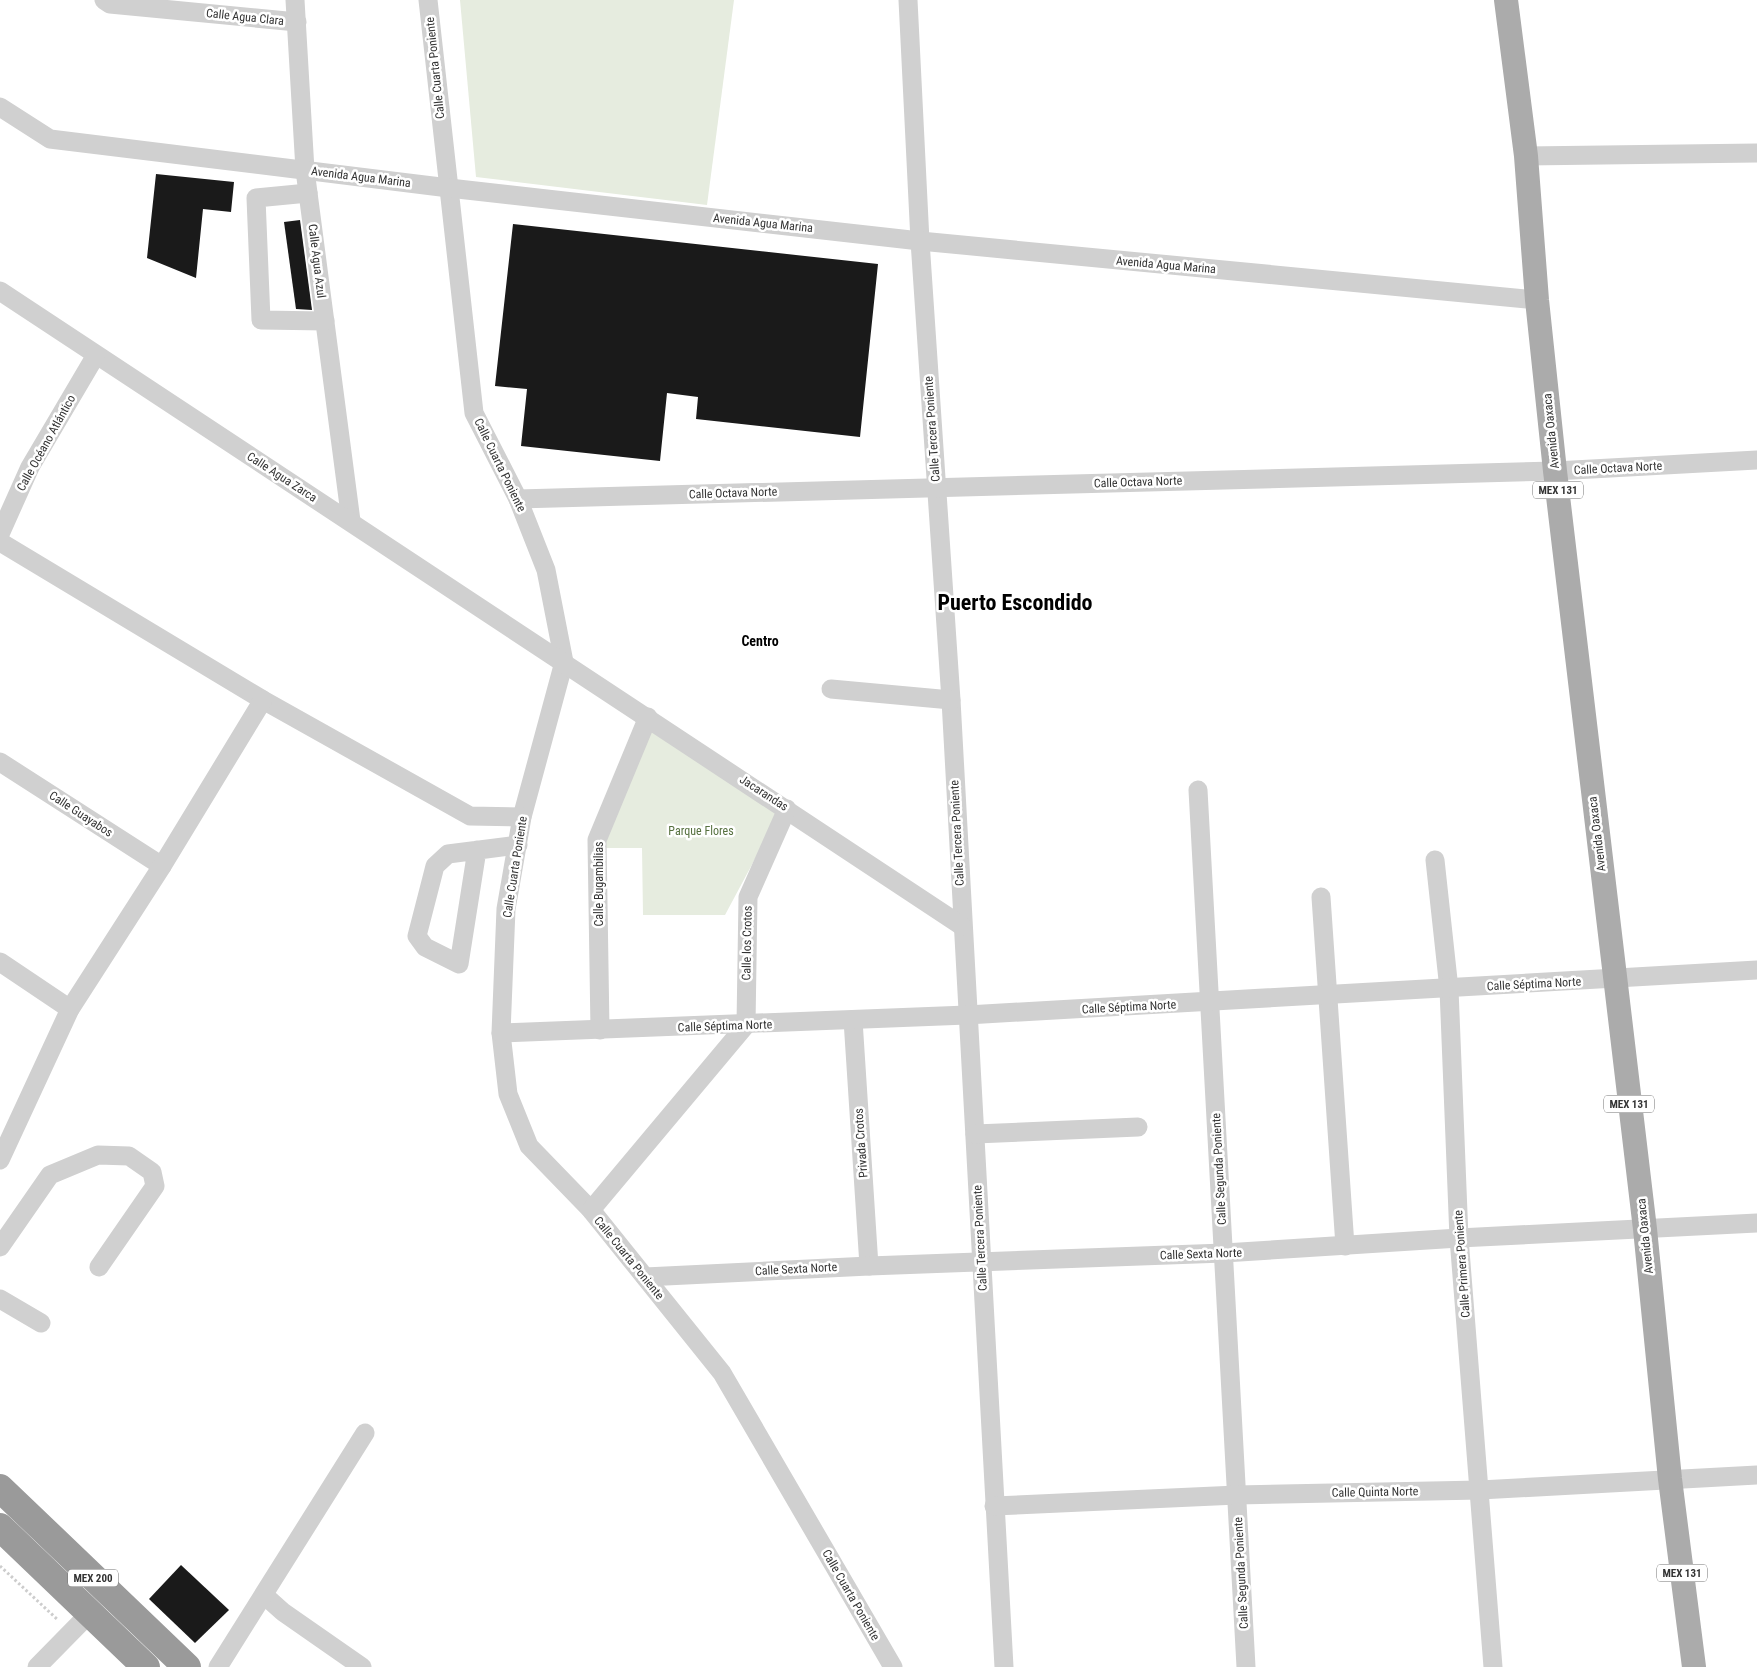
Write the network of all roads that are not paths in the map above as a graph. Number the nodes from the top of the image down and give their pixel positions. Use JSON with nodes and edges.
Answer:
{"nodes":[{"id":1,"x":104,"y":0,"type":"edge"},
{"id":2,"x":295,"y":0,"type":"edge"},
{"id":3,"x":428,"y":0,"type":"edge"},
{"id":4,"x":908,"y":0,"type":"edge"},
{"id":5,"x":1506,"y":0,"type":"edge"},
{"id":6,"x":297,"y":22,"type":"junction"},
{"id":7,"x":0,"y":107,"type":"edge"},
{"id":8,"x":1757,"y":153,"type":"edge"},
{"id":9,"x":1526,"y":156,"type":"junction"},
{"id":10,"x":305,"y":170,"type":"junction"},
{"id":11,"x":448,"y":188,"type":"junction"},
{"id":12,"x":308,"y":193,"type":"junction"},
{"id":13,"x":920,"y":241,"type":"junction"},
{"id":14,"x":0,"y":291,"type":"edge"},
{"id":15,"x":1537,"y":300,"type":"junction"},
{"id":16,"x":325,"y":321,"type":"junction"},
{"id":17,"x":96,"y":355,"type":"junction"},
{"id":18,"x":1757,"y":460,"type":"edge"},
{"id":19,"x":1556,"y":471,"type":"junction"},
{"id":20,"x":936,"y":488,"type":"junction"},
{"id":21,"x":518,"y":499,"type":"junction"},
{"id":22,"x":351,"y":521,"type":"junction"},
{"id":23,"x":0,"y":534,"type":"edge"},
{"id":24,"x":0,"y":542,"type":"edge"},
{"id":25,"x":564,"y":662,"type":"junction"},
{"id":26,"x":831,"y":690,"type":"dead end"},
{"id":27,"x":263,"y":700,"type":"junction"},
{"id":28,"x":951,"y":700,"type":"junction"},
{"id":29,"x":648,"y":717,"type":"junction"},
{"id":30,"x":0,"y":762,"type":"edge"},
{"id":31,"x":1198,"y":790,"type":"dead end"},
{"id":32,"x":788,"y":809,"type":"junction"},
{"id":33,"x":522,"y":817,"type":"junction"},
{"id":34,"x":518,"y":845,"type":"junction"},
{"id":35,"x":477,"y":850,"type":"junction"},
{"id":36,"x":1435,"y":860,"type":"dead end"},
{"id":37,"x":162,"y":866,"type":"junction"},
{"id":38,"x":1322,"y":897,"type":"dead end"},
{"id":39,"x":962,"y":926,"type":"junction"},
{"id":40,"x":0,"y":962,"type":"edge"},
{"id":41,"x":1757,"y":970,"type":"edge"},
{"id":42,"x":1614,"y":979,"type":"junction"},
{"id":43,"x":1449,"y":989,"type":"junction"},
{"id":44,"x":1329,"y":994,"type":"junction"},
{"id":45,"x":1210,"y":1003,"type":"junction"},
{"id":46,"x":70,"y":1009,"type":"junction"},
{"id":47,"x":968,"y":1016,"type":"junction"},
{"id":48,"x":853,"y":1020,"type":"junction"},
{"id":49,"x":746,"y":1025,"type":"junction"},
{"id":50,"x":600,"y":1030,"type":"junction"},
{"id":51,"x":501,"y":1033,"type":"junction"},
{"id":52,"x":1138,"y":1127,"type":"dead end"},
{"id":53,"x":975,"y":1134,"type":"junction"},
{"id":54,"x":0,"y":1160,"type":"edge"},
{"id":55,"x":591,"y":1210,"type":"junction"},
{"id":56,"x":1757,"y":1222,"type":"edge"},
{"id":57,"x":1644,"y":1229,"type":"junction"},
{"id":58,"x":1459,"y":1238,"type":"junction"},
{"id":59,"x":1345,"y":1246,"type":"junction"},
{"id":60,"x":0,"y":1247,"type":"edge"},
{"id":61,"x":1224,"y":1253,"type":"junction"},
{"id":62,"x":981,"y":1262,"type":"junction"},
{"id":63,"x":869,"y":1266,"type":"junction"},
{"id":64,"x":100,"y":1267,"type":"dead end"},
{"id":65,"x":645,"y":1277,"type":"junction"},
{"id":66,"x":0,"y":1299,"type":"edge"},
{"id":67,"x":41,"y":1323,"type":"dead end"},
{"id":68,"x":365,"y":1433,"type":"dead end"},
{"id":69,"x":1757,"y":1475,"type":"edge"},
{"id":70,"x":1670,"y":1479,"type":"junction"},
{"id":71,"x":0,"y":1488,"type":"edge"},
{"id":72,"x":1480,"y":1490,"type":"junction"},
{"id":73,"x":1237,"y":1495,"type":"junction"},
{"id":74,"x":994,"y":1506,"type":"junction"},
{"id":75,"x":0,"y":1527,"type":"edge"},
{"id":76,"x":264,"y":1595,"type":"junction"},
{"id":77,"x":90,"y":1613,"type":"junction"},
{"id":78,"x":37,"y":1667,"type":"edge"},
{"id":79,"x":146,"y":1667,"type":"edge"},
{"id":80,"x":187,"y":1667,"type":"edge"},
{"id":81,"x":218,"y":1667,"type":"edge"},
{"id":82,"x":362,"y":1667,"type":"edge"},
{"id":83,"x":893,"y":1667,"type":"edge"},
{"id":84,"x":1004,"y":1667,"type":"edge"},
{"id":85,"x":1246,"y":1667,"type":"edge"},
{"id":86,"x":1493,"y":1667,"type":"edge"},
{"id":87,"x":1694,"y":1667,"type":"edge"}],
"edges":[{"from":1,"to":6,"type":"street","name":"Calle Agua Clara"},
{"from":2,"to":6,"type":"street","name":"Calle Agua Azul"},
{"from":3,"to":11,"type":"street","name":"Calle Cuarta Poniente"},
{"from":4,"to":13,"type":"street","name":"Calle Tercera Poniente"},
{"from":5,"to":9,"type":"main road","name":"Avenida Oaxaca","number":"MEX 131"},
{"from":6,"to":10,"type":"street","name":"Calle Agua Azul"},
{"from":7,"to":10,"type":"street","name":"Avenida Agua Marina"},
{"from":8,"to":9,"type":"street"},
{"from":9,"to":15,"type":"main road","name":"Avenida Oaxaca","number":"MEX 131"},
{"from":10,"to":11,"type":"street","name":"Avenida Agua Marina"},
{"from":10,"to":12,"type":"street","name":"Calle Agua Azul"},
{"from":11,"to":13,"type":"street","name":"Avenida Agua Marina"},
{"from":11,"to":21,"type":"street","name":"Calle Cuarta Poniente"},
{"from":12,"to":16,"type":"street","name":"Calle Agua Azul"},
{"from":12,"to":16,"type":"street"},
{"from":13,"to":15,"type":"street","name":"Avenida Agua Marina"},
{"from":13,"to":20,"type":"street","name":"Calle Tercera Poniente"},
{"from":14,"to":17,"type":"street","name":"Calle Agua Zarca"},
{"from":15,"to":19,"type":"main road","name":"Avenida Oaxaca","number":"MEX 131"},
{"from":16,"to":22,"type":"street","name":"Calle Agua Azul"},
{"from":17,"to":22,"type":"street","name":"Calle Agua Zarca"},
{"from":17,"to":23,"type":"street","name":"Calle Océano Atlántico"},
{"from":18,"to":19,"type":"street","name":"Calle Octava Norte"},
{"from":19,"to":20,"type":"street","name":"Calle Octava Norte"},
{"from":19,"to":42,"type":"main road","name":"Avenida Oaxaca","number":"MEX 131"},
{"from":20,"to":21,"type":"street","name":"Calle Octava Norte"},
{"from":20,"to":28,"type":"street","name":"Calle Tercera Poniente"},
{"from":21,"to":25,"type":"street","name":"Calle Cuarta Poniente"},
{"from":22,"to":25,"type":"street","name":"Calle Agua Zarca"},
{"from":24,"to":27,"type":"street"},
{"from":25,"to":29,"type":"street","name":"Jacarandas"},
{"from":25,"to":33,"type":"street","name":"Calle Cuarta Poniente"},
{"from":26,"to":28,"type":"street"},
{"from":27,"to":33,"type":"street"},
{"from":27,"to":37,"type":"street"},
{"from":28,"to":39,"type":"street","name":"Calle Tercera Poniente"},
{"from":29,"to":32,"type":"street","name":"Jacarandas"},
{"from":29,"to":50,"type":"street","name":"Calle Bugambilias"},
{"from":30,"to":37,"type":"street","name":"Calle Guayabos"},
{"from":31,"to":45,"type":"street","name":"Calle Segunda Poniente"},
{"from":32,"to":39,"type":"street","name":"Jacarandas"},
{"from":32,"to":49,"type":"street","name":"Calle los Crotos"},
{"from":33,"to":34,"type":"street","name":"Calle Cuarta Poniente"},
{"from":34,"to":35,"type":"street"},
{"from":34,"to":51,"type":"street","name":"Calle Cuarta Poniente"},
{"from":35,"to":35,"type":"street"},
{"from":36,"to":43,"type":"street","name":"Calle Primera Poniente"},
{"from":37,"to":46,"type":"street"},
{"from":38,"to":44,"type":"street"},
{"from":39,"to":47,"type":"street","name":"Calle Tercera Poniente"},
{"from":40,"to":46,"type":"street"},
{"from":41,"to":42,"type":"street","name":"Calle Séptima Norte"},
{"from":42,"to":43,"type":"street","name":"Calle Séptima Norte"},
{"from":42,"to":57,"type":"main road","name":"Avenida Oaxaca","number":"MEX 131"},
{"from":43,"to":44,"type":"street","name":"Calle Séptima Norte"},
{"from":43,"to":58,"type":"street","name":"Calle Primera Poniente"},
{"from":44,"to":45,"type":"street","name":"Calle Séptima Norte"},
{"from":44,"to":59,"type":"street"},
{"from":45,"to":47,"type":"street","name":"Calle Séptima Norte"},
{"from":45,"to":61,"type":"street","name":"Calle Segunda Poniente"},
{"from":46,"to":54,"type":"street"},
{"from":47,"to":48,"type":"street","name":"Calle Séptima Norte"},
{"from":47,"to":53,"type":"street","name":"Calle Tercera Poniente"},
{"from":48,"to":49,"type":"street","name":"Calle Séptima Norte"},
{"from":48,"to":63,"type":"street","name":"Privada Crotos"},
{"from":49,"to":50,"type":"street","name":"Calle Séptima Norte"},
{"from":49,"to":55,"type":"street"},
{"from":50,"to":51,"type":"street","name":"Calle Séptima Norte"},
{"from":51,"to":55,"type":"street","name":"Calle Cuarta Poniente"},
{"from":52,"to":53,"type":"street"},
{"from":53,"to":62,"type":"street","name":"Calle Tercera Poniente"},
{"from":55,"to":65,"type":"street","name":"Calle Cuarta Poniente"},
{"from":56,"to":57,"type":"street","name":"Calle Sexta Norte"},
{"from":57,"to":58,"type":"street","name":"Calle Sexta Norte"},
{"from":57,"to":70,"type":"main road","name":"Avenida Oaxaca","number":"MEX 131"},
{"from":58,"to":59,"type":"street","name":"Calle Sexta Norte"},
{"from":58,"to":72,"type":"street","name":"Calle Primera Poniente"},
{"from":59,"to":61,"type":"street","name":"Calle Sexta Norte"},
{"from":60,"to":64,"type":"street"},
{"from":61,"to":62,"type":"street","name":"Calle Sexta Norte"},
{"from":61,"to":73,"type":"street","name":"Calle Segunda Poniente"},
{"from":62,"to":63,"type":"street","name":"Calle Sexta Norte"},
{"from":62,"to":74,"type":"street","name":"Calle Tercera Poniente"},
{"from":63,"to":65,"type":"street","name":"Calle Sexta Norte"},
{"from":65,"to":83,"type":"street","name":"Calle Cuarta Poniente"},
{"from":66,"to":67,"type":"street"},
{"from":68,"to":76,"type":"street"},
{"from":69,"to":70,"type":"street","name":"Calle Quinta Norte"},
{"from":70,"to":72,"type":"street","name":"Calle Quinta Norte"},
{"from":70,"to":87,"type":"main road","name":"Avenida Oaxaca","number":"MEX 131"},
{"from":71,"to":80,"type":"highway","number":"MEX 200"},
{"from":72,"to":73,"type":"street","name":"Calle Quinta Norte"},
{"from":72,"to":86,"type":"street","name":"Calle Primera Poniente"},
{"from":73,"to":74,"type":"street","name":"Calle Quinta Norte"},
{"from":73,"to":85,"type":"street","name":"Calle Segunda Poniente"},
{"from":74,"to":84,"type":"street","name":"Calle Tercera Poniente"},
{"from":75,"to":77,"type":"highway","number":"MEX 200"},
{"from":76,"to":81,"type":"street"},
{"from":76,"to":82,"type":"street"},
{"from":77,"to":78,"type":"street"},
{"from":77,"to":79,"type":"highway","number":"MEX 200"}]}
